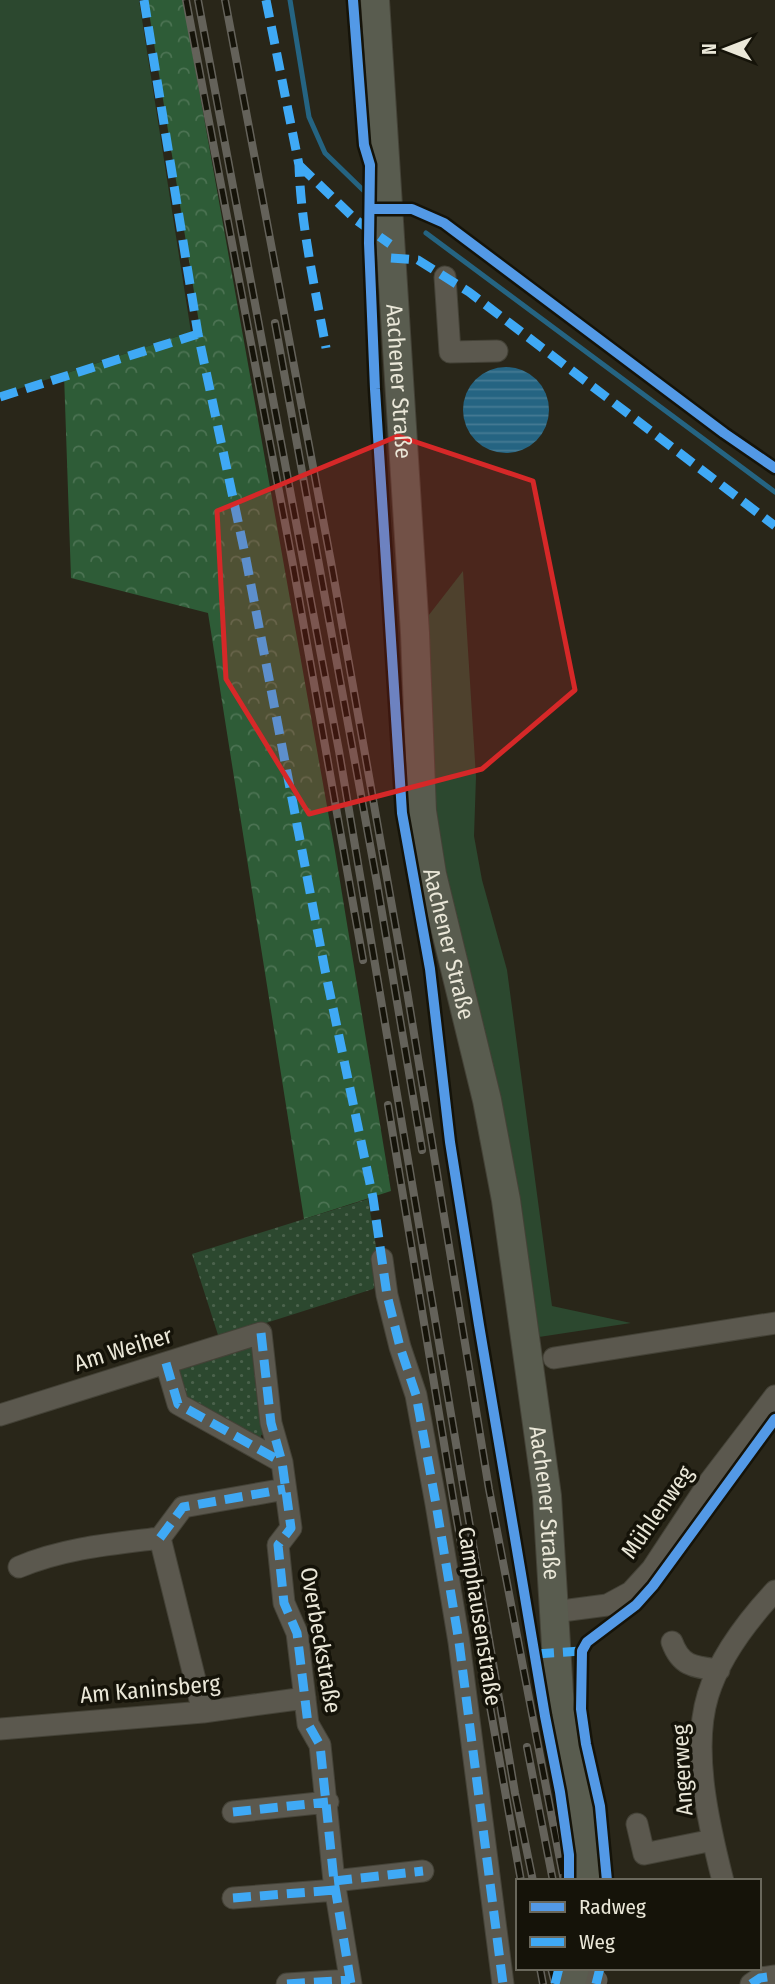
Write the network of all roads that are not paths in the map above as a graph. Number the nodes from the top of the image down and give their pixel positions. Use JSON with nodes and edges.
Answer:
{"nodes":[{"id":1,"x":375,"y":0,"type":"edge"},
{"id":2,"x":445,"y":277,"type":"dead end"},
{"id":3,"x":497,"y":351,"type":"dead end"},
{"id":4,"x":383,"y":1259,"type":"dead end"},
{"id":5,"x":775,"y":1323,"type":"edge"},
{"id":6,"x":261,"y":1333,"type":"joint"},
{"id":7,"x":554,"y":1358,"type":"dead end"},
{"id":8,"x":166,"y":1363,"type":"junction"},
{"id":9,"x":775,"y":1396,"type":"edge"},
{"id":10,"x":0,"y":1415,"type":"edge"},
{"id":11,"x":282,"y":1462,"type":"junction"},
{"id":12,"x":285,"y":1489,"type":"junction"},
{"id":13,"x":160,"y":1538,"type":"junction"},
{"id":14,"x":19,"y":1567,"type":"dead end"},
{"id":15,"x":775,"y":1591,"type":"edge"},
{"id":16,"x":554,"y":1612,"type":"junction"},
{"id":17,"x":672,"y":1642,"type":"dead end"},
{"id":18,"x":719,"y":1670,"type":"junction"},
{"id":19,"x":305,"y":1699,"type":"junction"},
{"id":20,"x":203,"y":1712,"type":"junction"},
{"id":21,"x":0,"y":1729,"type":"edge"},
{"id":22,"x":328,"y":1802,"type":"junction"},
{"id":23,"x":233,"y":1812,"type":"dead end"},
{"id":24,"x":637,"y":1824,"type":"dead end"},
{"id":25,"x":713,"y":1840,"type":"junction"},
{"id":26,"x":423,"y":1871,"type":"dead end"},
{"id":27,"x":587,"y":1879,"type":"edge"},
{"id":28,"x":723,"y":1879,"type":"edge"},
{"id":29,"x":335,"y":1886,"type":"junction"},
{"id":30,"x":233,"y":1898,"type":"dead end"},
{"id":31,"x":350,"y":1982,"type":"edge"},
{"id":32,"x":287,"y":1984,"type":"edge"},
{"id":33,"x":503,"y":1984,"type":"edge"}],
"edges":[{"from":1,"to":16,"type":"main road","name":"Aachener Straße"},
{"from":2,"to":3,"type":"street"},
{"from":4,"to":33,"type":"street","name":"Camphausenstraße"},
{"from":5,"to":7,"type":"street"},
{"from":6,"to":8,"type":"street","name":"Am Weiher"},
{"from":6,"to":11,"type":"street","name":"Overbeckstraße"},
{"from":8,"to":10,"type":"street","name":"Am Weiher"},
{"from":8,"to":11,"type":"street"},
{"from":9,"to":16,"type":"street","name":"Mühlenweg"},
{"from":11,"to":12,"type":"street","name":"Overbeckstraße"},
{"from":12,"to":13,"type":"street"},
{"from":12,"to":19,"type":"street","name":"Overbeckstraße"},
{"from":13,"to":14,"type":"street"},
{"from":13,"to":20,"type":"street"},
{"from":15,"to":18,"type":"street","name":"Angerweg"},
{"from":16,"to":27,"type":"main road","name":"Aachener Straße"},
{"from":17,"to":18,"type":"street"},
{"from":18,"to":25,"type":"street","name":"Angerweg"},
{"from":19,"to":20,"type":"street","name":"Am Kaninsberg"},
{"from":19,"to":22,"type":"street","name":"Overbeckstraße"},
{"from":20,"to":21,"type":"street","name":"Am Kaninsberg"},
{"from":22,"to":23,"type":"street"},
{"from":22,"to":29,"type":"street","name":"Overbeckstraße"},
{"from":24,"to":25,"type":"street"},
{"from":25,"to":28,"type":"street","name":"Angerweg"},
{"from":26,"to":29,"type":"street"},
{"from":29,"to":30,"type":"street"},
{"from":29,"to":31,"type":"street","name":"Overbeckstraße"},
{"from":31,"to":32,"type":"street"}]}
